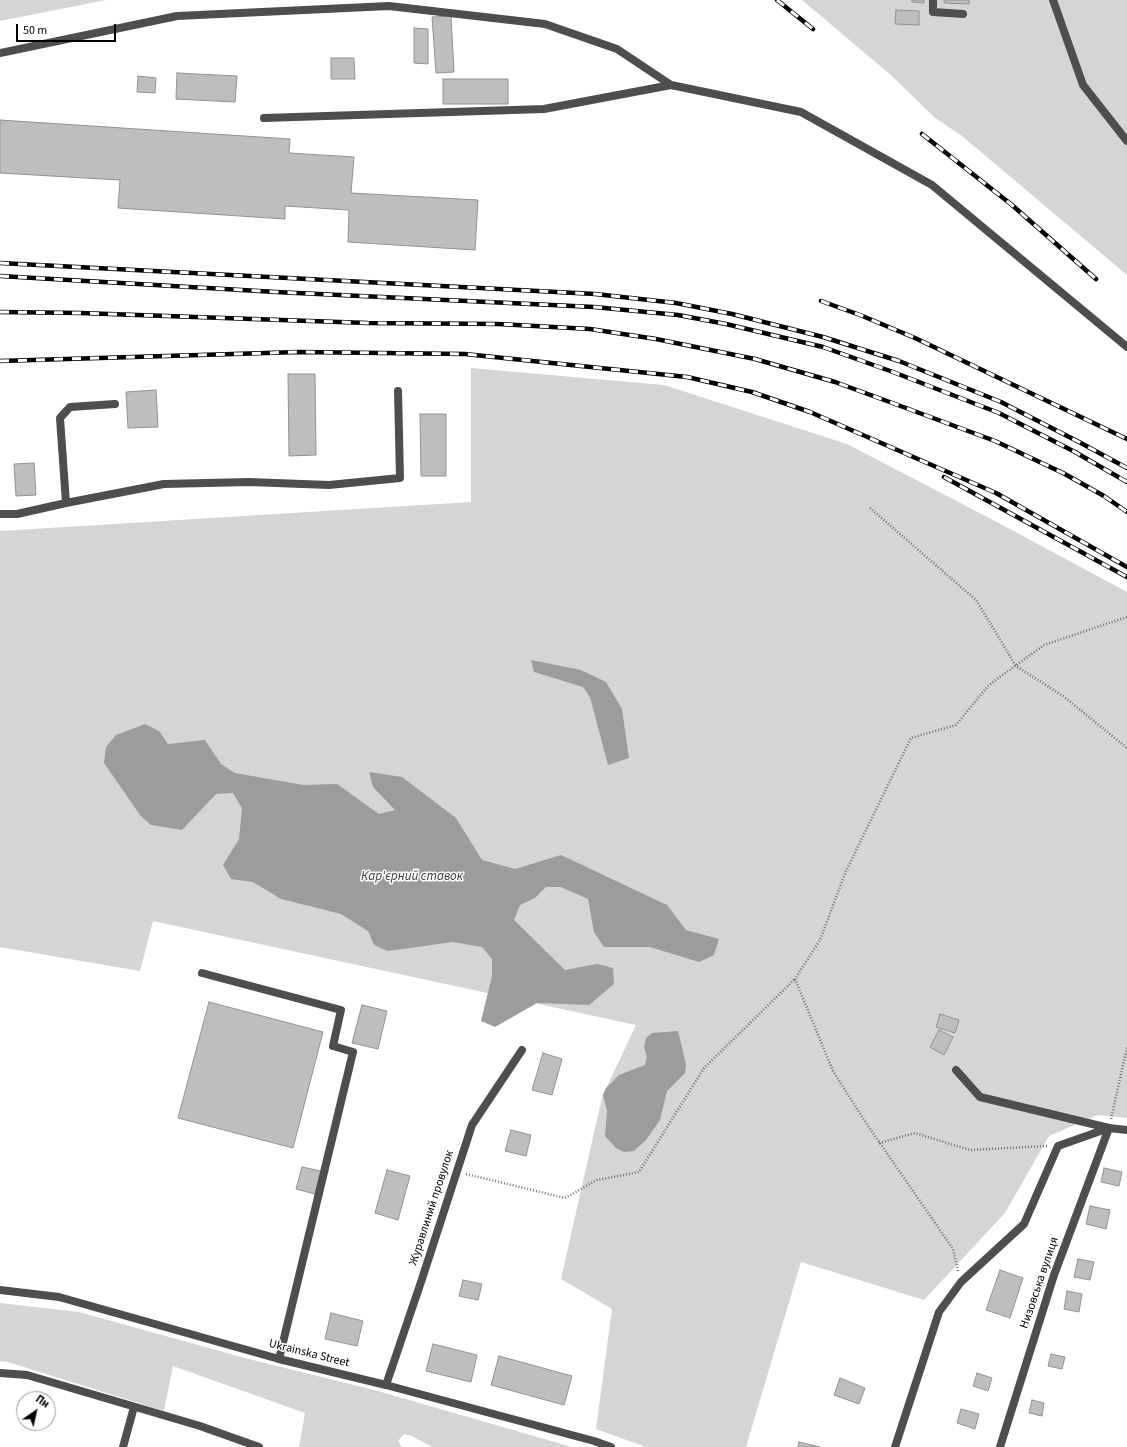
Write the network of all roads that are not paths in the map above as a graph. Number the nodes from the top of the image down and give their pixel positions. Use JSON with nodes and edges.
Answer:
{"nodes":[{"id":1,"x":933,"y":0,"type":"edge"},
{"id":2,"x":1053,"y":0,"type":"edge"},
{"id":3,"x":963,"y":14,"type":"dead end"},
{"id":4,"x":0,"y":53,"type":"edge"},
{"id":5,"x":671,"y":85,"type":"junction"},
{"id":6,"x":264,"y":118,"type":"dead end"},
{"id":7,"x":1127,"y":141,"type":"edge"},
{"id":8,"x":1127,"y":347,"type":"edge"},
{"id":9,"x":398,"y":391,"type":"dead end"},
{"id":10,"x":115,"y":404,"type":"dead end"},
{"id":11,"x":66,"y":503,"type":"junction"},
{"id":12,"x":0,"y":514,"type":"edge"},
{"id":13,"x":202,"y":973,"type":"dead end"},
{"id":14,"x":522,"y":1050,"type":"dead end"},
{"id":15,"x":956,"y":1070,"type":"dead end"},
{"id":16,"x":1109,"y":1128,"type":"junction"},
{"id":17,"x":1127,"y":1130,"type":"edge"},
{"id":18,"x":0,"y":1290,"type":"edge"},
{"id":19,"x":279,"y":1359,"type":"junction"},
{"id":20,"x":0,"y":1373,"type":"edge"},
{"id":21,"x":386,"y":1385,"type":"junction"},
{"id":22,"x":134,"y":1407,"type":"junction"},
{"id":23,"x":595,"y":1444,"type":"edge"},
{"id":24,"x":123,"y":1447,"type":"edge"},
{"id":25,"x":259,"y":1447,"type":"edge"},
{"id":26,"x":611,"y":1447,"type":"edge"},
{"id":27,"x":895,"y":1447,"type":"edge"},
{"id":28,"x":1000,"y":1447,"type":"edge"}],
"edges":[{"from":1,"to":3,"type":"street"},
{"from":2,"to":7,"type":"street"},
{"from":4,"to":5,"type":"street"},
{"from":5,"to":6,"type":"street"},
{"from":5,"to":8,"type":"street"},
{"from":9,"to":11,"type":"street"},
{"from":10,"to":11,"type":"street"},
{"from":11,"to":12,"type":"street"},
{"from":13,"to":19,"type":"street"},
{"from":14,"to":21,"type":"street","name":"Журавлиний провулок"},
{"from":15,"to":16,"type":"street"},
{"from":16,"to":17,"type":"street"},
{"from":16,"to":27,"type":"street"},
{"from":16,"to":28,"type":"street","name":"Низовська вулиця"},
{"from":18,"to":19,"type":"street","name":"Ukrainska Street"},
{"from":19,"to":21,"type":"street","name":"Ukrainska Street"},
{"from":20,"to":22,"type":"street"},
{"from":21,"to":23,"type":"street","name":"Ukrainska Street"},
{"from":22,"to":24,"type":"street"},
{"from":22,"to":25,"type":"street"},
{"from":23,"to":26,"type":"street","name":"Ukrainska Street"}]}
